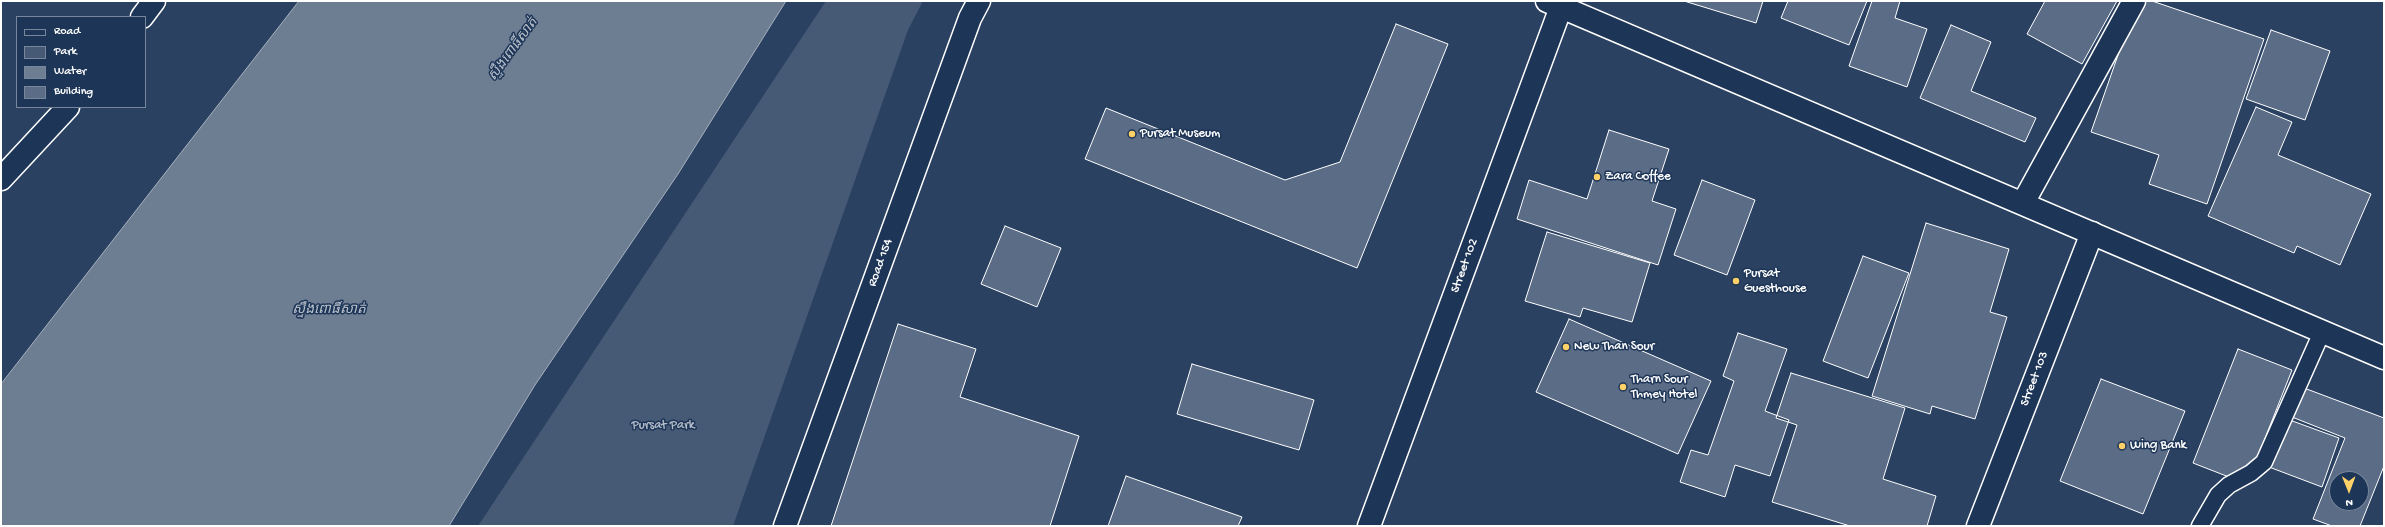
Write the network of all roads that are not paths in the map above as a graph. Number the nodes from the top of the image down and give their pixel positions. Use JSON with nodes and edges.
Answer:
{"nodes":[{"id":1,"x":154,"y":1,"type":"edge"},
{"id":2,"x":978,"y":1,"type":"edge"},
{"id":3,"x":2134,"y":1,"type":"edge"},
{"id":4,"x":1554,"y":4,"type":"edge"},
{"id":5,"x":143,"y":16,"type":"edge"},
{"id":6,"x":67,"y":108,"type":"edge"},
{"id":7,"x":1,"y":179,"type":"edge"},
{"id":8,"x":2024,"y":203,"type":"junction"},
{"id":9,"x":2092,"y":232,"type":"junction"},
{"id":10,"x":2322,"y":332,"type":"junction"},
{"id":11,"x":2384,"y":358,"type":"edge"},
{"id":12,"x":785,"y":526,"type":"edge"},
{"id":13,"x":1369,"y":526,"type":"edge"},
{"id":14,"x":1978,"y":526,"type":"edge"},
{"id":15,"x":2200,"y":526,"type":"edge"}],
"edges":[{"from":1,"to":5,"type":"main road"},
{"from":2,"to":12,"type":"main road","name":"Road 154"},
{"from":3,"to":8,"type":"main road"},
{"from":4,"to":8,"type":"main road"},
{"from":4,"to":13,"type":"main road","name":"Street 102"},
{"from":6,"to":7,"type":"main road"},
{"from":8,"to":9,"type":"main road"},
{"from":9,"to":10,"type":"main road"},
{"from":9,"to":14,"type":"main road","name":"Street 103"},
{"from":10,"to":11,"type":"main road"},
{"from":10,"to":15,"type":"lane"}]}
